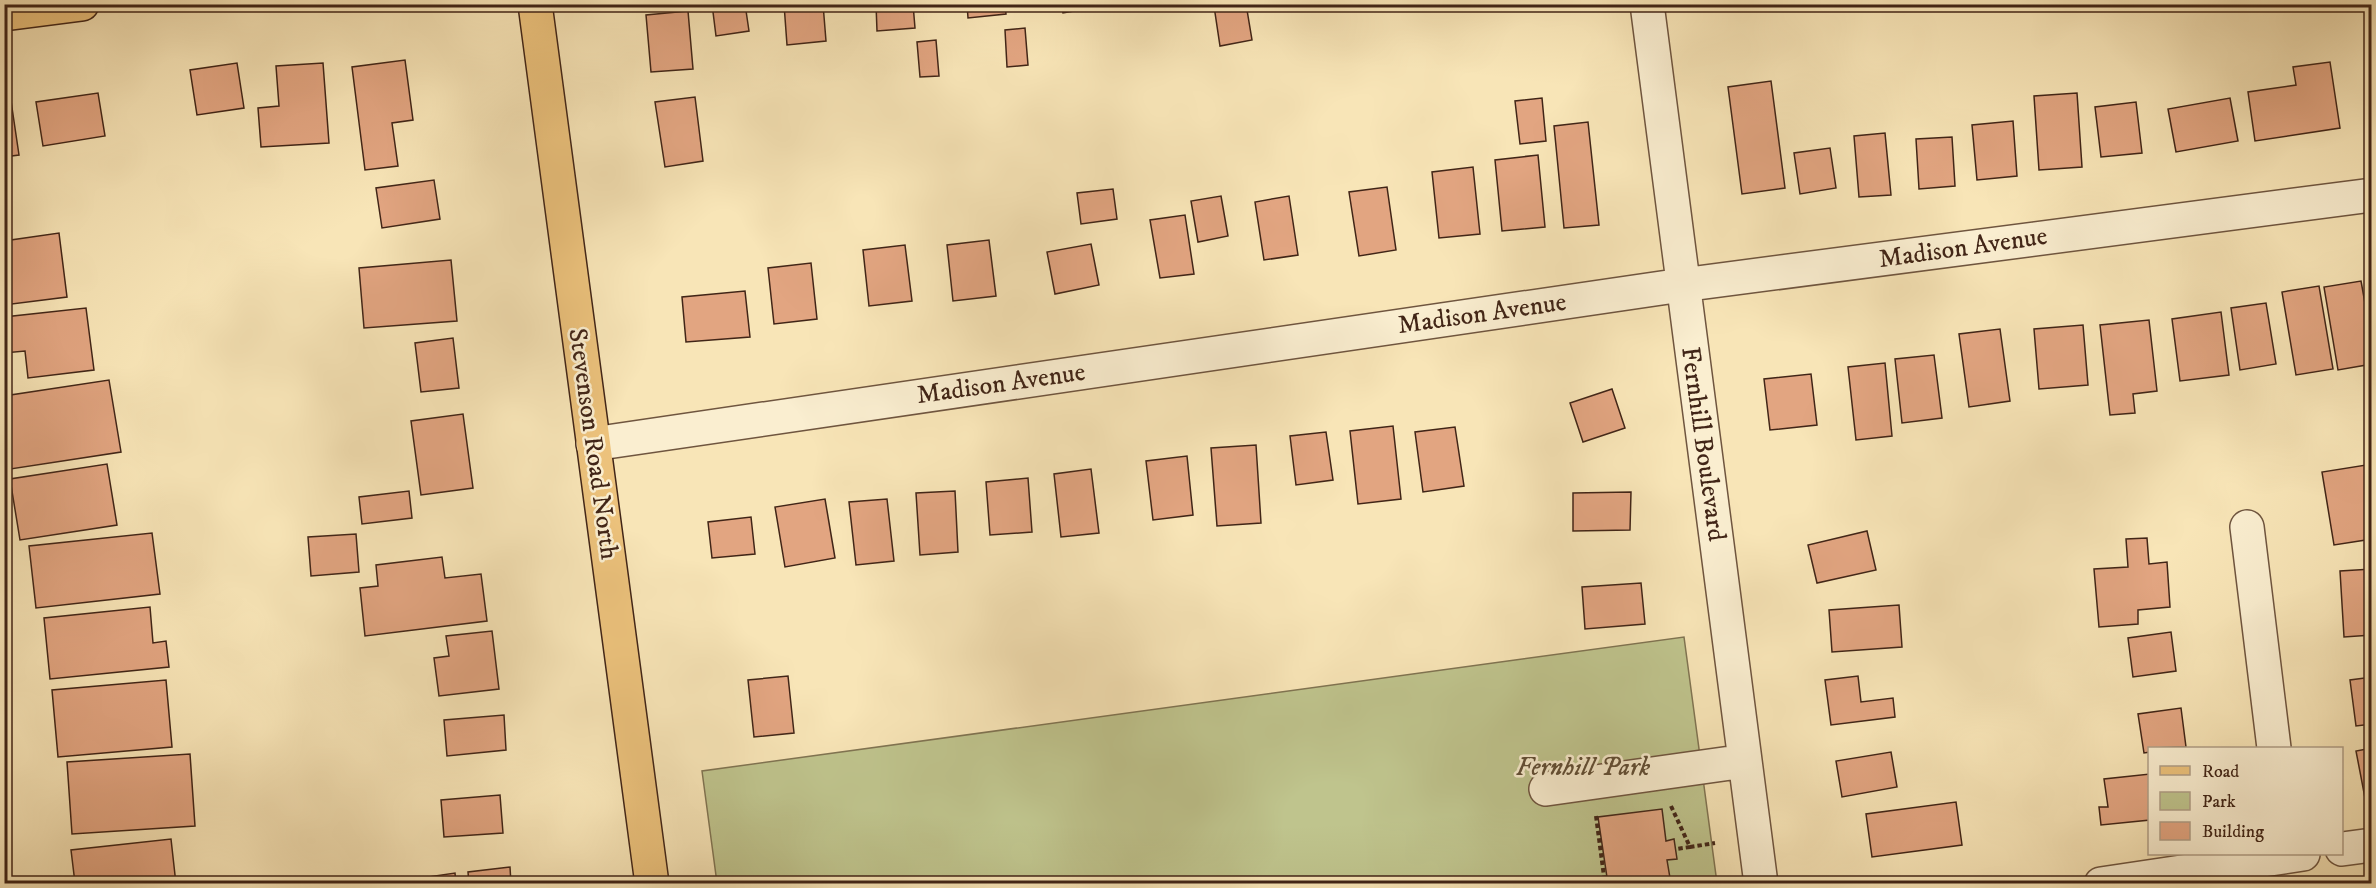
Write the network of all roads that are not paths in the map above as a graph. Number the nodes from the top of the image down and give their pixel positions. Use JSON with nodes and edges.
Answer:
{"nodes":[{"id":1,"x":81,"y":4,"type":"edge"},
{"id":2,"x":535,"y":4,"type":"edge"},
{"id":3,"x":1647,"y":4,"type":"edge"},
{"id":4,"x":4,"y":14,"type":"edge"},
{"id":5,"x":2372,"y":195,"type":"edge"},
{"id":6,"x":1682,"y":285,"type":"junction"},
{"id":7,"x":593,"y":444,"type":"junction"},
{"id":8,"x":2247,"y":527,"type":"dead end"},
{"id":9,"x":2274,"y":747,"type":"edge"},
{"id":10,"x":1745,"y":761,"type":"junction"},
{"id":11,"x":1546,"y":789,"type":"dead end"},
{"id":12,"x":2372,"y":845,"type":"edge"},
{"id":13,"x":2343,"y":849,"type":"edge"},
{"id":14,"x":2292,"y":861,"type":"edge"},
{"id":15,"x":651,"y":884,"type":"edge"},
{"id":16,"x":1761,"y":884,"type":"edge"},
{"id":17,"x":2101,"y":884,"type":"edge"}],
"edges":[{"from":1,"to":4,"type":"main road"},
{"from":2,"to":7,"type":"main road","name":"Stevenson Road North"},
{"from":3,"to":6,"type":"street","name":"Fernhill Boulevard"},
{"from":5,"to":6,"type":"street","name":"Madison Avenue"},
{"from":6,"to":7,"type":"street","name":"Madison Avenue"},
{"from":6,"to":10,"type":"street","name":"Fernhill Boulevard"},
{"from":7,"to":15,"type":"main road","name":"Stevenson Road North"},
{"from":8,"to":9,"type":"street"},
{"from":10,"to":11,"type":"street"},
{"from":10,"to":16,"type":"street","name":"Fernhill Boulevard"},
{"from":12,"to":13,"type":"street"},
{"from":14,"to":17,"type":"street"}]}
